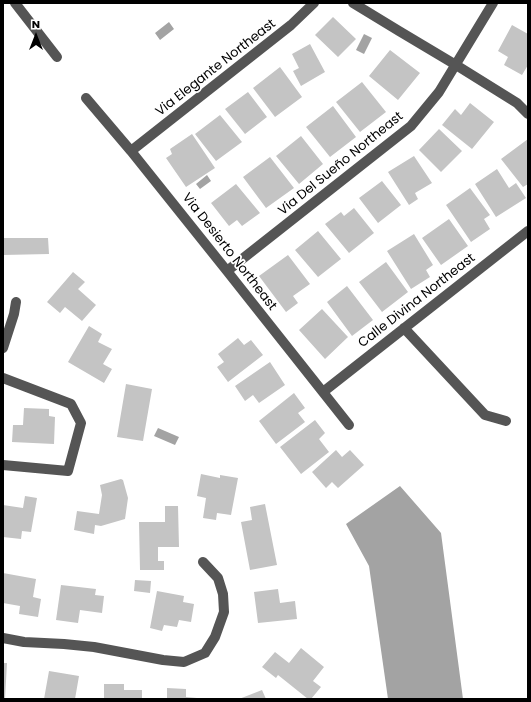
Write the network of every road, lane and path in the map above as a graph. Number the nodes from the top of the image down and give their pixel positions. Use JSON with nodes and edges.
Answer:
{"nodes":[{"id":1,"x":15,"y":3,"type":"edge"},
{"id":2,"x":314,"y":3,"type":"edge"},
{"id":3,"x":353,"y":3,"type":"edge"},
{"id":4,"x":493,"y":3,"type":"edge"},
{"id":5,"x":57,"y":57,"type":"dead end"},
{"id":6,"x":456,"y":65,"type":"junction"},
{"id":7,"x":86,"y":98,"type":"dead end"},
{"id":8,"x":528,"y":114,"type":"edge"},
{"id":9,"x":131,"y":151,"type":"junction"},
{"id":10,"x":528,"y":231,"type":"edge"},
{"id":11,"x":228,"y":270,"type":"junction"},
{"id":12,"x":16,"y":302,"type":"dead end"},
{"id":13,"x":404,"y":328,"type":"junction"},
{"id":14,"x":3,"y":348,"type":"edge"},
{"id":15,"x":3,"y":378,"type":"edge"},
{"id":16,"x":323,"y":392,"type":"junction"},
{"id":17,"x":506,"y":421,"type":"dead end"},
{"id":18,"x":349,"y":425,"type":"dead end"},
{"id":19,"x":3,"y":465,"type":"edge"},
{"id":20,"x":203,"y":562,"type":"dead end"},
{"id":21,"x":3,"y":638,"type":"edge"}],
"edges":[{"from":1,"to":5,"type":"street"},
{"from":2,"to":9,"type":"street","name":"Via Elegante Northeast"},
{"from":3,"to":6,"type":"street"},
{"from":4,"to":6,"type":"street","name":"Via Del Sueño Northeast"},
{"from":6,"to":8,"type":"street"},
{"from":6,"to":11,"type":"street","name":"Via Del Sueño Northeast"},
{"from":7,"to":9,"type":"street","name":"Via Desierto Northeast"},
{"from":9,"to":11,"type":"street","name":"Via Desierto Northeast"},
{"from":10,"to":13,"type":"street","name":"Calle Divina Northeast"},
{"from":11,"to":16,"type":"street","name":"Via Desierto Northeast"},
{"from":12,"to":14,"type":"street"},
{"from":13,"to":16,"type":"street","name":"Calle Divina Northeast"},
{"from":13,"to":17,"type":"street"},
{"from":15,"to":19,"type":"street"},
{"from":16,"to":18,"type":"street","name":"Via Desierto Northeast"},
{"from":20,"to":21,"type":"street"}]}
